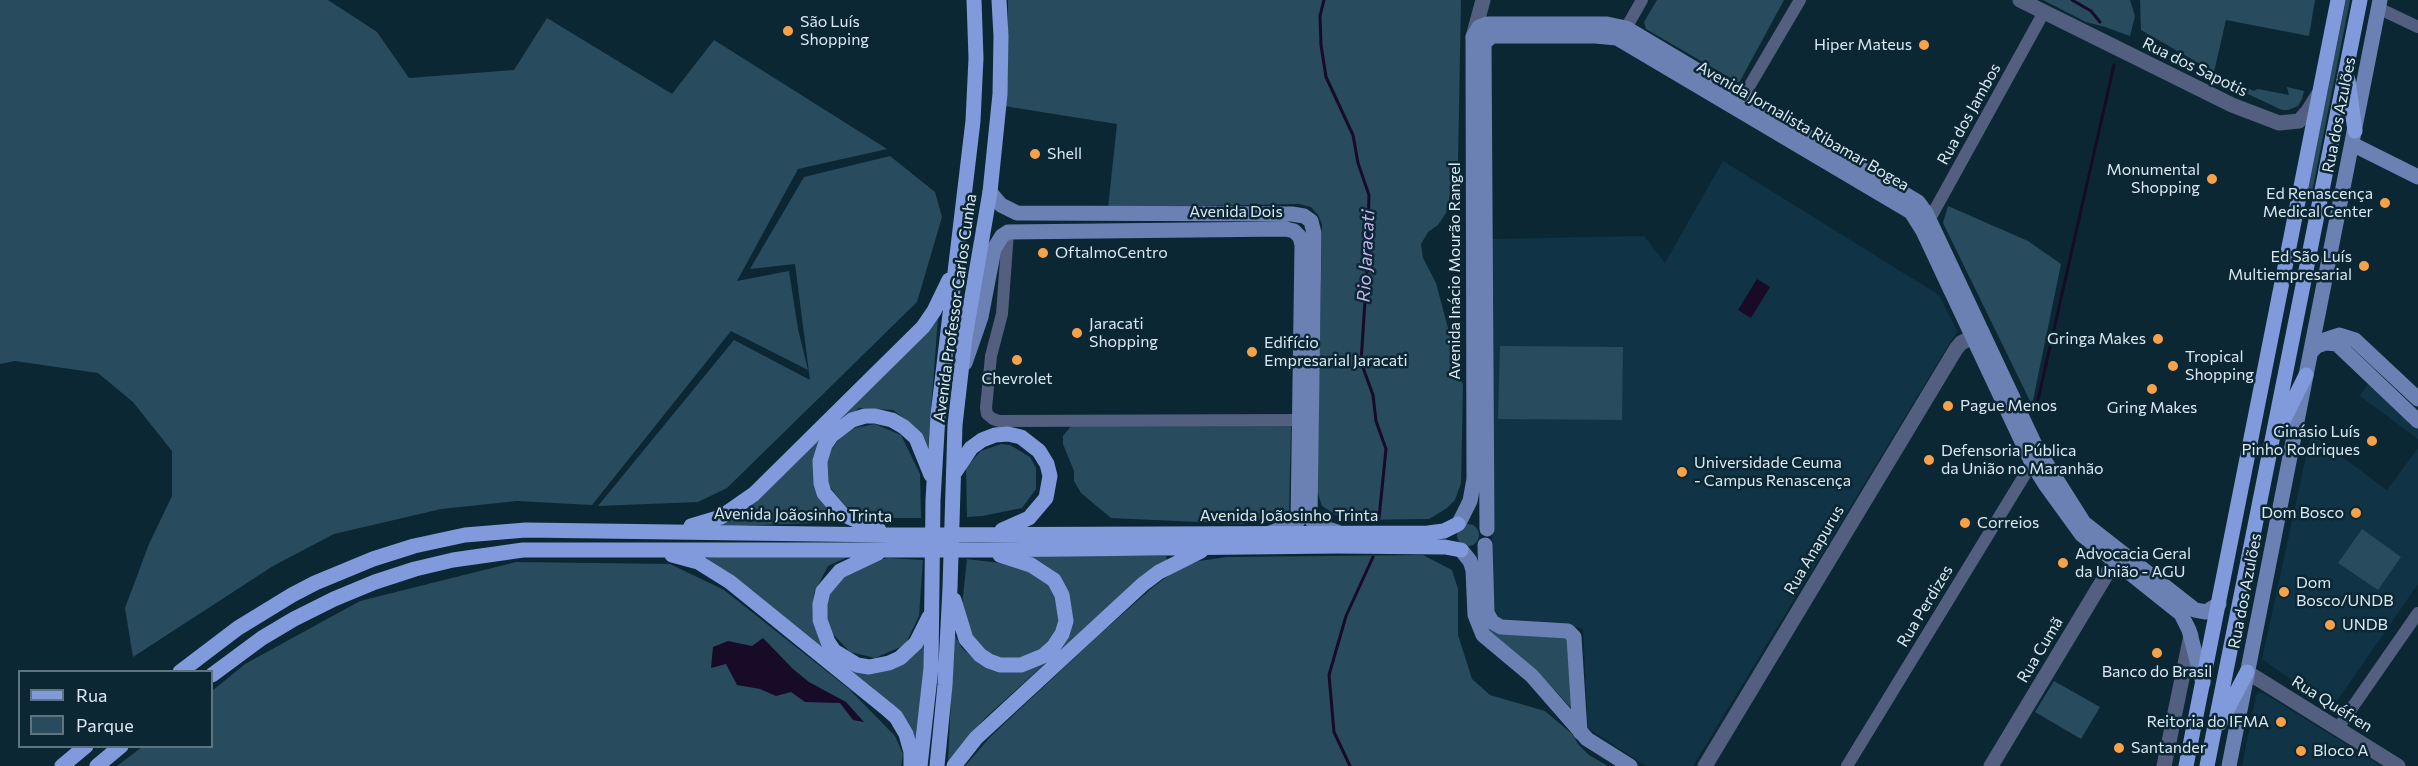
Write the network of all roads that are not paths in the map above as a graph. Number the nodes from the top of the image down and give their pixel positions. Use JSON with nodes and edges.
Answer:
{"nodes":[{"id":1,"x":974,"y":0,"type":"edge"},
{"id":2,"x":999,"y":0,"type":"edge"},
{"id":3,"x":1483,"y":0,"type":"edge"},
{"id":4,"x":1642,"y":0,"type":"edge"},
{"id":5,"x":1800,"y":0,"type":"edge"},
{"id":6,"x":2020,"y":0,"type":"edge"},
{"id":7,"x":2338,"y":0,"type":"edge"},
{"id":8,"x":2360,"y":0,"type":"edge"},
{"id":9,"x":2379,"y":4,"type":"edge"},
{"id":10,"x":2043,"y":12,"type":"junction"},
{"id":11,"x":2418,"y":27,"type":"edge"},
{"id":12,"x":1626,"y":28,"type":"junction"},
{"id":13,"x":1478,"y":41,"type":"junction"},
{"id":14,"x":2346,"y":68,"type":"junction"},
{"id":15,"x":2320,"y":89,"type":"junction"},
{"id":16,"x":1743,"y":98,"type":"junction"},
{"id":17,"x":2354,"y":138,"type":"junction"},
{"id":18,"x":2418,"y":177,"type":"edge"},
{"id":19,"x":990,"y":192,"type":"junction"},
{"id":20,"x":1179,"y":214,"type":"junction"},
{"id":21,"x":1926,"y":225,"type":"junction"},
{"id":22,"x":1179,"y":230,"type":"junction"},
{"id":23,"x":1008,"y":232,"type":"junction"},
{"id":24,"x":983,"y":245,"type":"junction"},
{"id":25,"x":957,"y":258,"type":"junction"},
{"id":26,"x":990,"y":267,"type":"junction"},
{"id":27,"x":1977,"y":334,"type":"junction"},
{"id":28,"x":2314,"y":349,"type":"junction"},
{"id":29,"x":2306,"y":375,"type":"junction"},
{"id":30,"x":960,"y":377,"type":"junction"},
{"id":31,"x":2418,"y":399,"type":"edge"},
{"id":32,"x":1300,"y":420,"type":"junction"},
{"id":33,"x":2418,"y":421,"type":"edge"},
{"id":34,"x":2271,"y":446,"type":"junction"},
{"id":35,"x":2032,"y":463,"type":"junction"},
{"id":36,"x":952,"y":481,"type":"junction"},
{"id":37,"x":933,"y":496,"type":"junction"},
{"id":38,"x":1458,"y":524,"type":"junction"},
{"id":39,"x":660,"y":532,"type":"junction"},
{"id":40,"x":1267,"y":534,"type":"junction"},
{"id":41,"x":1344,"y":534,"type":"junction"},
{"id":42,"x":971,"y":535,"type":"junction"},
{"id":43,"x":1486,"y":537,"type":"junction"},
{"id":44,"x":890,"y":542,"type":"junction"},
{"id":45,"x":642,"y":548,"type":"junction"},
{"id":46,"x":1208,"y":548,"type":"junction"},
{"id":47,"x":980,"y":550,"type":"junction"},
{"id":48,"x":1461,"y":550,"type":"junction"},
{"id":49,"x":2118,"y":556,"type":"junction"},
{"id":50,"x":932,"y":579,"type":"junction"},
{"id":51,"x":950,"y":584,"type":"junction"},
{"id":52,"x":2219,"y":604,"type":"junction"},
{"id":53,"x":2418,"y":613,"type":"edge"},
{"id":54,"x":2191,"y":636,"type":"junction"},
{"id":55,"x":183,"y":670,"type":"edge"},
{"id":56,"x":2247,"y":672,"type":"junction"},
{"id":57,"x":213,"y":674,"type":"edge"},
{"id":58,"x":2203,"y":683,"type":"junction"},
{"id":59,"x":2338,"y":728,"type":"junction"},
{"id":60,"x":1580,"y":732,"type":"junction"},
{"id":61,"x":2212,"y":739,"type":"junction"},
{"id":62,"x":85,"y":748,"type":"edge"},
{"id":63,"x":120,"y":748,"type":"edge"},
{"id":64,"x":62,"y":766,"type":"edge"},
{"id":65,"x":97,"y":766,"type":"edge"},
{"id":66,"x":911,"y":766,"type":"edge"},
{"id":67,"x":921,"y":766,"type":"edge"},
{"id":68,"x":937,"y":766,"type":"edge"},
{"id":69,"x":954,"y":766,"type":"edge"},
{"id":70,"x":1630,"y":766,"type":"edge"},
{"id":71,"x":1704,"y":766,"type":"edge"},
{"id":72,"x":1847,"y":766,"type":"edge"},
{"id":73,"x":1991,"y":766,"type":"edge"},
{"id":74,"x":2164,"y":766,"type":"edge"},
{"id":75,"x":2186,"y":766,"type":"edge"},
{"id":76,"x":2207,"y":766,"type":"edge"},
{"id":77,"x":2229,"y":766,"type":"edge"},
{"id":78,"x":2398,"y":766,"type":"edge"}],
"edges":[{"from":1,"to":25,"type":"main road","name":"Avenida Professor Carlos Cunha"},
{"from":2,"to":19,"type":"main road","name":"Avenida Professor Carlos Cunha"},
{"from":3,"to":13,"type":"street"},
{"from":4,"to":12,"type":"street"},
{"from":5,"to":16,"type":"street"},
{"from":6,"to":10,"type":"street","name":"Rua dos Sapotis"},
{"from":7,"to":15,"type":"main road"},
{"from":8,"to":14,"type":"main road"},
{"from":9,"to":11,"type":"street"},
{"from":9,"to":17,"type":"main road","name":"Rua dos Azulões"},
{"from":10,"to":15,"type":"street","name":"Rua dos Sapotis"},
{"from":10,"to":21,"type":"street","name":"Rua dos Jambos"},
{"from":12,"to":13,"type":"main road","name":"Avenida Jornalista Ribamar Bogea"},
{"from":12,"to":16,"type":"main road","name":"Avenida Jornalista Ribamar Bogea"},
{"from":13,"to":21,"type":"main road","name":"Avenida Jornalista Ribamar Bogea"},
{"from":13,"to":38,"type":"main road","name":"Avenida Inácio Mourão Rangel"},
{"from":13,"to":43,"type":"main road","name":"Avenida Inácio Mourão Rangel"},
{"from":14,"to":17,"type":"main road"},
{"from":14,"to":34,"type":"main road"},
{"from":15,"to":52,"type":"main road"},
{"from":16,"to":21,"type":"main road","name":"Avenida Jornalista Ribamar Bogea"},
{"from":17,"to":18,"type":"main road"},
{"from":17,"to":28,"type":"main road","name":"Rua dos Azulões"},
{"from":19,"to":20,"type":"main road","name":"Avenida Dois"},
{"from":19,"to":24,"type":"main road","name":"Avenida Professor Carlos Cunha"},
{"from":20,"to":22,"type":"main road"},
{"from":20,"to":41,"type":"main road","name":"Avenida Dois"},
{"from":21,"to":27,"type":"main road","name":"Avenida Jornalista Ribamar Bogea"},
{"from":22,"to":23,"type":"main road","name":"Avenida Dois"},
{"from":22,"to":32,"type":"main road","name":"Avenida Dois"},
{"from":23,"to":26,"type":"main road"},
{"from":23,"to":32,"type":"street"},
{"from":24,"to":26,"type":"main road"},
{"from":24,"to":30,"type":"main road","name":"Avenida Professor Carlos Cunha"},
{"from":25,"to":37,"type":"main road","name":"Avenida Professor Carlos Cunha"},
{"from":25,"to":39,"type":"main road"},
{"from":26,"to":30,"type":"main road"},
{"from":27,"to":35,"type":"main road","name":"Avenida Jornalista Ribamar Bogea"},
{"from":27,"to":49,"type":"main road","name":"Avenida Jornalista Ribamar Bogea"},
{"from":27,"to":71,"type":"street","name":"Rua Anapurus"},
{"from":28,"to":29,"type":"main road","name":"Rua dos Azulões"},
{"from":28,"to":31,"type":"main road"},
{"from":28,"to":33,"type":"main road"},
{"from":29,"to":34,"type":"main road"},
{"from":29,"to":56,"type":"main road","name":"Rua dos Azulões"},
{"from":30,"to":36,"type":"main road","name":"Avenida Professor Carlos Cunha"},
{"from":32,"to":40,"type":"main road","name":"Avenida Dois"},
{"from":34,"to":61,"type":"main road"},
{"from":35,"to":49,"type":"main road","name":"Avenida Jornalista Ribamar Bogea"},
{"from":35,"to":72,"type":"street","name":"Rua Perdizes"},
{"from":36,"to":42,"type":"main road"},
{"from":36,"to":51,"type":"main road","name":"Avenida Professor Carlos Cunha"},
{"from":37,"to":44,"type":"main road"},
{"from":37,"to":50,"type":"main road","name":"Avenida Professor Carlos Cunha"},
{"from":38,"to":41,"type":"main road","name":"Avenida Joãosinho Trinta"},
{"from":38,"to":43,"type":"main road"},
{"from":38,"to":48,"type":"main road"},
{"from":39,"to":44,"type":"main road","name":"Avenida Joãosinho Trinta"},
{"from":39,"to":55,"type":"main road","name":"Avenida Joãosinho Trinta"},
{"from":40,"to":41,"type":"main road","name":"Avenida Joãosinho Trinta"},
{"from":40,"to":42,"type":"main road","name":"Avenida Joãosinho Trinta"},
{"from":42,"to":44,"type":"main road","name":"Avenida Joãosinho Trinta"},
{"from":43,"to":48,"type":"main road"},
{"from":43,"to":60,"type":"main road","name":"Avenida Inácio Mourão Rangel"},
{"from":44,"to":45,"type":"main road","name":"Avenida Joãosinho Trinta"},
{"from":44,"to":47,"type":"main road","name":"Avenida Joãosinho Trinta"},
{"from":44,"to":50,"type":"main road"},
{"from":45,"to":57,"type":"main road","name":"Avenida Joãosinho Trinta"},
{"from":45,"to":66,"type":"main road"},
{"from":46,"to":47,"type":"main road","name":"Avenida Joãosinho Trinta"},
{"from":46,"to":48,"type":"main road","name":"Avenida Joãosinho Trinta"},
{"from":46,"to":69,"type":"main road"},
{"from":47,"to":51,"type":"main road"},
{"from":48,"to":60,"type":"main road"},
{"from":49,"to":52,"type":"main road","name":"Avenida Jornalista Ribamar Bogea"},
{"from":49,"to":54,"type":"main road","name":"Avenida Jornalista Ribamar Bogea"},
{"from":49,"to":73,"type":"street","name":"Rua Cumã"},
{"from":50,"to":67,"type":"main road","name":"Avenida Professor Carlos Cunha"},
{"from":51,"to":68,"type":"main road","name":"Avenida Professor Carlos Cunha"},
{"from":52,"to":58,"type":"main road"},
{"from":53,"to":59,"type":"street"},
{"from":54,"to":58,"type":"main road","name":"Avenida Jornalista Ribamar Bogea"},
{"from":54,"to":74,"type":"street"},
{"from":56,"to":59,"type":"street","name":"Rua Quéfren"},
{"from":56,"to":61,"type":"main road"},
{"from":56,"to":77,"type":"main road","name":"Rua dos Azulões"},
{"from":58,"to":75,"type":"main road"},
{"from":59,"to":78,"type":"street","name":"Rua Quéfren"},
{"from":60,"to":70,"type":"main road"},
{"from":61,"to":76,"type":"main road"},
{"from":62,"to":64,"type":"main road"},
{"from":63,"to":65,"type":"main road"}]}
